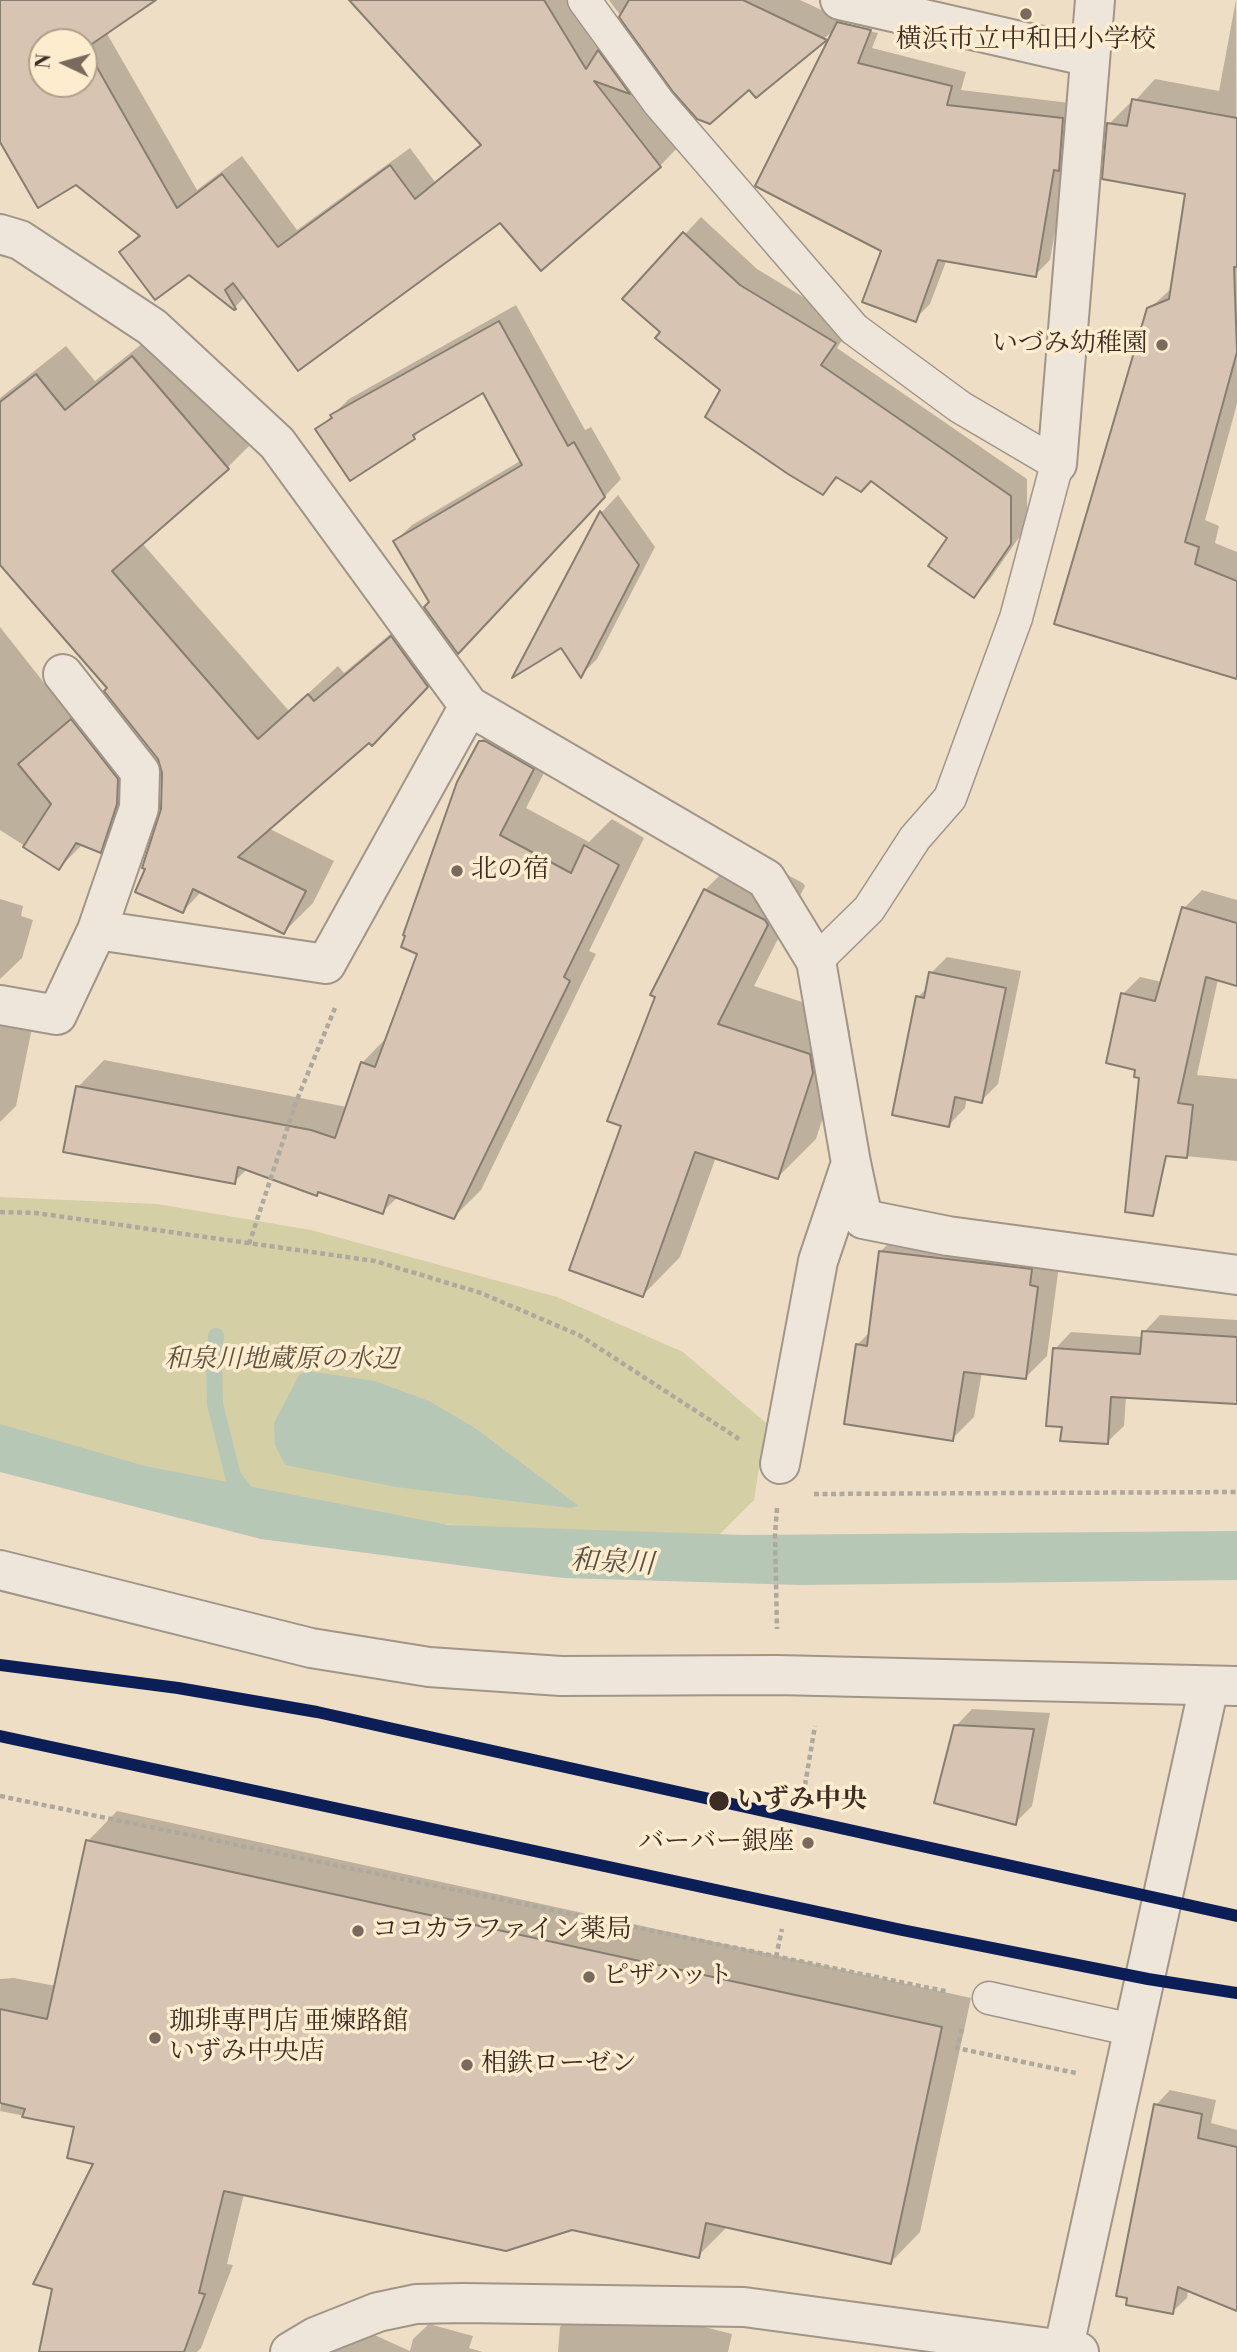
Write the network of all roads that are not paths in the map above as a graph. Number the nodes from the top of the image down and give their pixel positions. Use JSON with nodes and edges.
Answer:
{"nodes":[{"id":1,"x":584,"y":0,"type":"edge"},
{"id":2,"x":840,"y":0,"type":"edge"},
{"id":3,"x":1095,"y":0,"type":"edge"},
{"id":4,"x":1090,"y":57,"type":"junction"},
{"id":5,"x":0,"y":205,"type":"edge"},
{"id":6,"x":10,"y":237,"type":"edge"},
{"id":7,"x":1056,"y":464,"type":"junction"},
{"id":8,"x":63,"y":674,"type":"dead end"},
{"id":9,"x":469,"y":706,"type":"junction"},
{"id":10,"x":97,"y":930,"type":"junction"},
{"id":11,"x":816,"y":961,"type":"junction"},
{"id":12,"x":0,"y":1005,"type":"edge"},
{"id":13,"x":851,"y":1163,"type":"junction"},
{"id":14,"x":1237,"y":1275,"type":"edge"},
{"id":15,"x":779,"y":1480,"type":"road end"},
{"id":16,"x":0,"y":1570,"type":"edge"},
{"id":17,"x":1223,"y":1686,"type":"edge"},
{"id":18,"x":989,"y":1998,"type":"dead end"},
{"id":19,"x":1133,"y":2030,"type":"junction"},
{"id":20,"x":1071,"y":2351,"type":"edge"},
{"id":21,"x":290,"y":2352,"type":"edge"}],
"edges":[{"from":1,"to":7,"type":"lane"},
{"from":2,"to":4,"type":"street"},
{"from":3,"to":4,"type":"street"},
{"from":4,"to":7,"type":"street"},
{"from":5,"to":6,"type":"street"},
{"from":6,"to":9,"type":"street"},
{"from":7,"to":11,"type":"lane"},
{"from":8,"to":10,"type":"street"},
{"from":9,"to":10,"type":"street"},
{"from":9,"to":11,"type":"street"},
{"from":10,"to":12,"type":"street"},
{"from":11,"to":13,"type":"street"},
{"from":13,"to":14,"type":"street"},
{"from":13,"to":15,"type":"street"},
{"from":16,"to":17,"type":"street"},
{"from":17,"to":19,"type":"street"},
{"from":18,"to":19,"type":"lane"},
{"from":19,"to":20,"type":"street"},
{"from":20,"to":21,"type":"street"}]}
